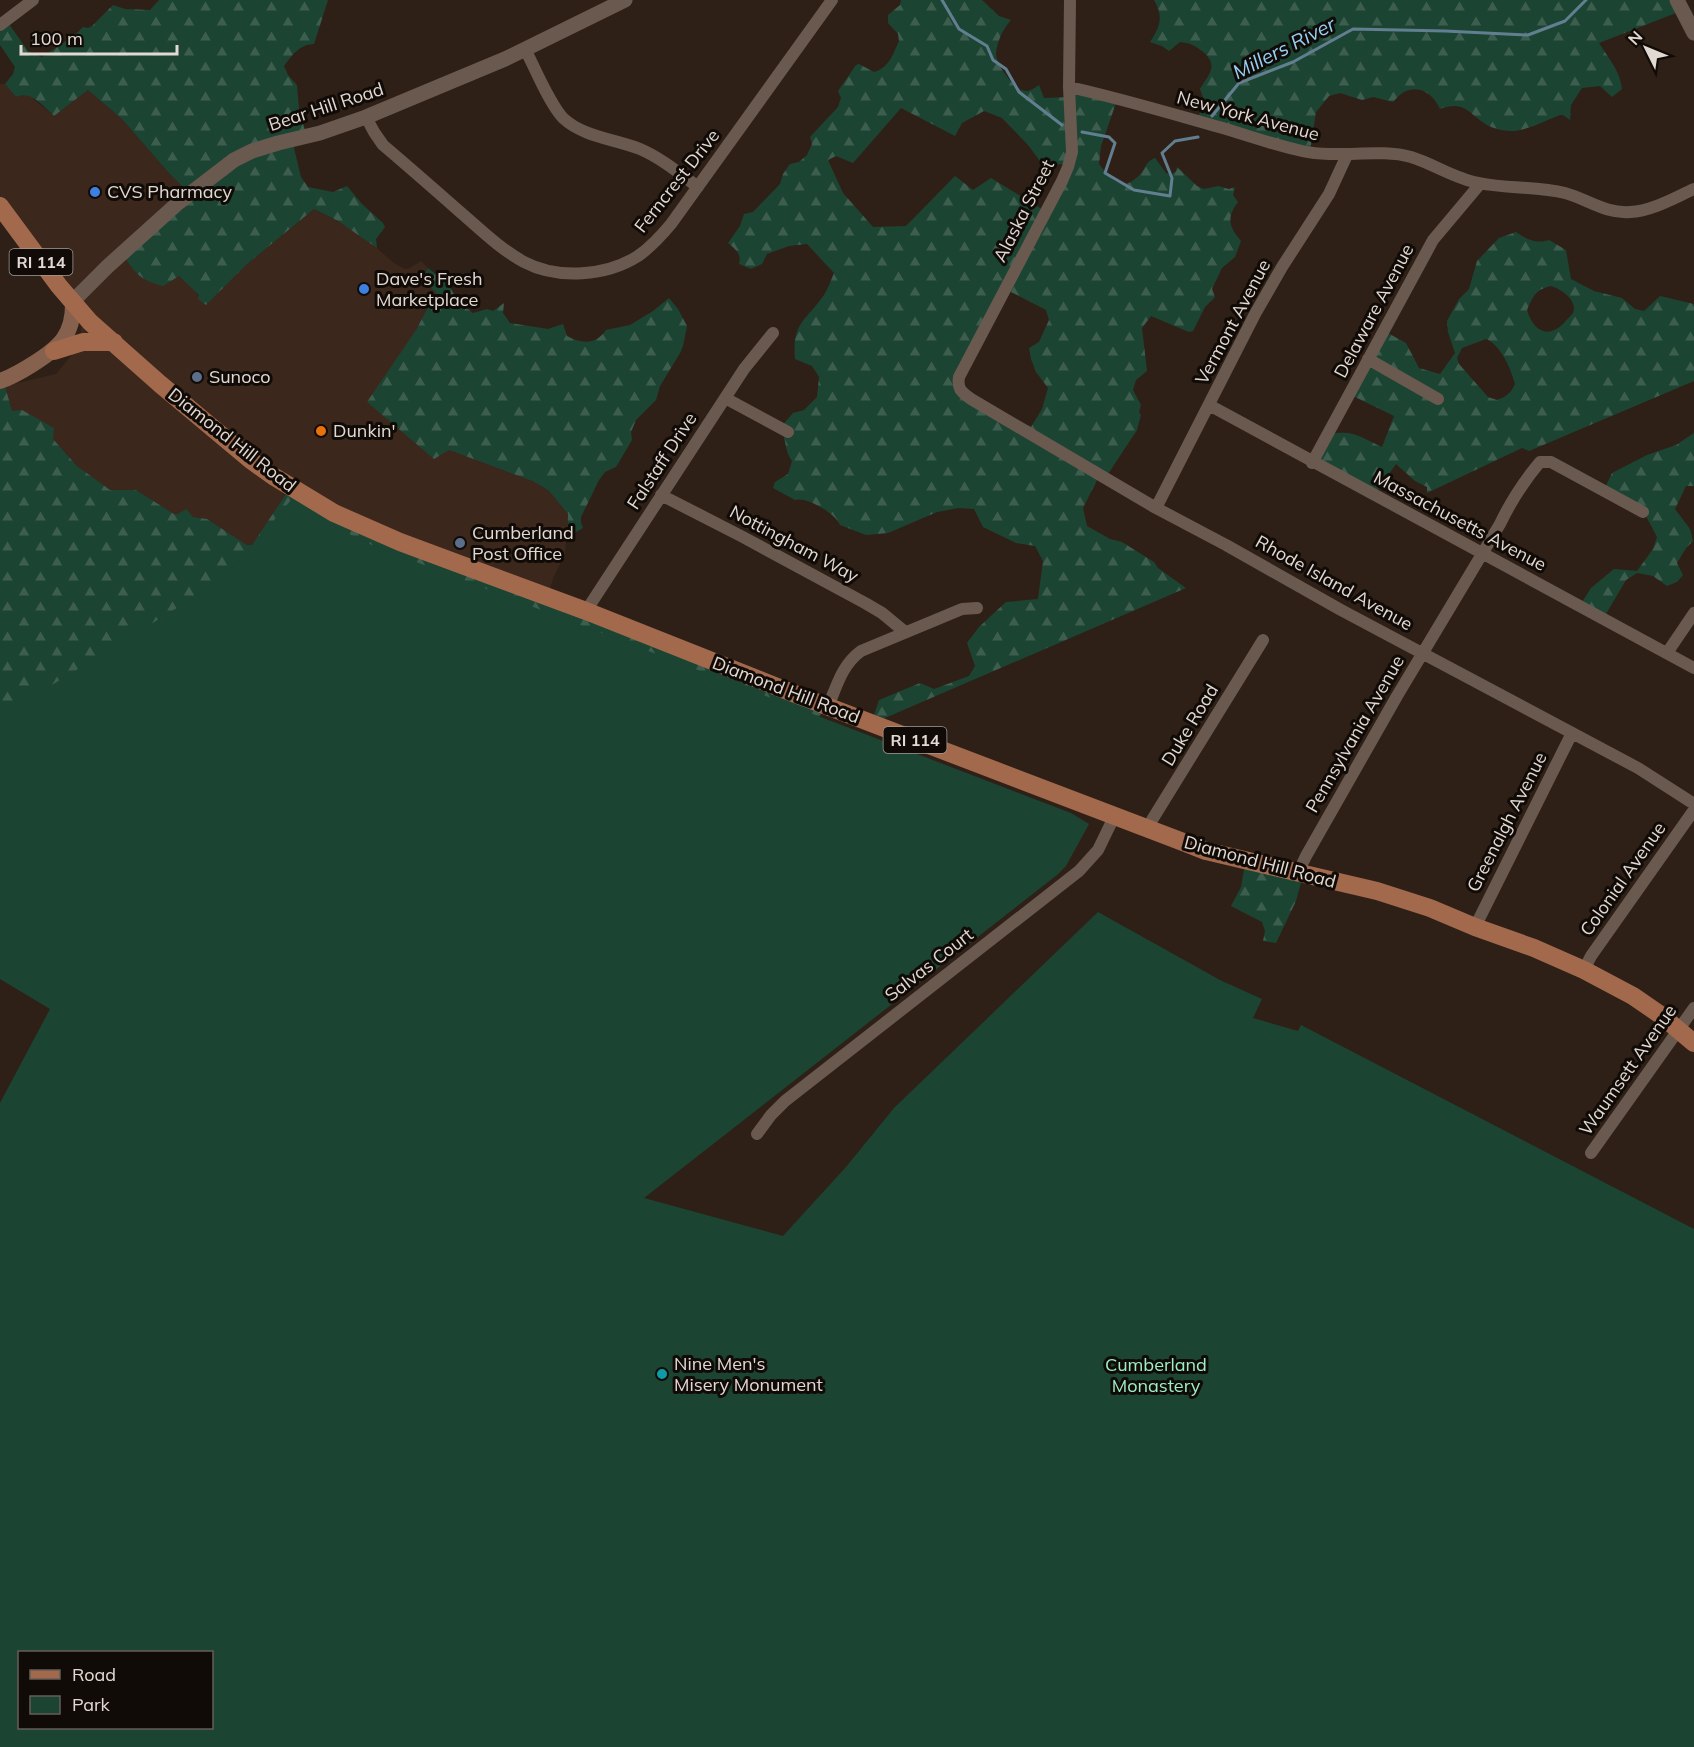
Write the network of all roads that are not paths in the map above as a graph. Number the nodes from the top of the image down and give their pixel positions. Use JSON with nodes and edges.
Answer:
{"nodes":[{"id":1,"x":33,"y":0,"type":"edge"},
{"id":2,"x":625,"y":0,"type":"edge"},
{"id":3,"x":832,"y":0,"type":"edge"},
{"id":4,"x":1070,"y":0,"type":"edge"},
{"id":5,"x":1677,"y":0,"type":"edge"},
{"id":6,"x":0,"y":25,"type":"edge"},
{"id":7,"x":1694,"y":33,"type":"edge"},
{"id":8,"x":525,"y":49,"type":"junction"},
{"id":9,"x":1069,"y":87,"type":"junction"},
{"id":10,"x":366,"y":117,"type":"junction"},
{"id":11,"x":1347,"y":155,"type":"junction"},
{"id":12,"x":1480,"y":184,"type":"junction"},
{"id":13,"x":698,"y":186,"type":"junction"},
{"id":14,"x":1694,"y":189,"type":"edge"},
{"id":15,"x":0,"y":206,"type":"edge"},
{"id":16,"x":73,"y":301,"type":"junction"},
{"id":17,"x":773,"y":333,"type":"dead end"},
{"id":18,"x":114,"y":342,"type":"junction"},
{"id":19,"x":54,"y":351,"type":"junction"},
{"id":20,"x":1368,"y":359,"type":"junction"},
{"id":21,"x":0,"y":381,"type":"edge"},
{"id":22,"x":960,"y":390,"type":"joint"},
{"id":23,"x":725,"y":398,"type":"junction"},
{"id":24,"x":1438,"y":399,"type":"dead end"},
{"id":25,"x":1209,"y":405,"type":"junction"},
{"id":26,"x":788,"y":432,"type":"dead end"},
{"id":27,"x":1312,"y":463,"type":"junction"},
{"id":28,"x":661,"y":495,"type":"junction"},
{"id":29,"x":1156,"y":508,"type":"junction"},
{"id":30,"x":1643,"y":512,"type":"dead end"},
{"id":31,"x":1482,"y":554,"type":"junction"},
{"id":32,"x":977,"y":608,"type":"dead end"},
{"id":33,"x":586,"y":611,"type":"junction"},
{"id":34,"x":1694,"y":613,"type":"edge"},
{"id":35,"x":905,"y":632,"type":"junction"},
{"id":36,"x":1263,"y":640,"type":"dead end"},
{"id":37,"x":1423,"y":652,"type":"junction"},
{"id":38,"x":1667,"y":653,"type":"junction"},
{"id":39,"x":1694,"y":669,"type":"edge"},
{"id":40,"x":828,"y":707,"type":"junction"},
{"id":41,"x":1572,"y":734,"type":"junction"},
{"id":42,"x":1694,"y":804,"type":"edge"},
{"id":43,"x":1694,"y":810,"type":"edge"},
{"id":44,"x":1114,"y":817,"type":"junction"},
{"id":45,"x":1150,"y":830,"type":"junction"},
{"id":46,"x":1298,"y":873,"type":"junction"},
{"id":47,"x":1475,"y":927,"type":"junction"},
{"id":48,"x":1584,"y":970,"type":"junction"},
{"id":49,"x":1694,"y":1008,"type":"edge"},
{"id":50,"x":1678,"y":1029,"type":"junction"},
{"id":51,"x":1694,"y":1043,"type":"edge"},
{"id":52,"x":757,"y":1134,"type":"dead end"},
{"id":53,"x":1591,"y":1153,"type":"dead end"}],
"edges":[{"from":1,"to":6,"type":"street"},
{"from":2,"to":8,"type":"street","name":"Bear Hill Road"},
{"from":3,"to":13,"type":"street","name":"Ferncrest Drive"},
{"from":4,"to":9,"type":"street","name":"Alaska Street"},
{"from":5,"to":7,"type":"street"},
{"from":8,"to":10,"type":"street","name":"Bear Hill Road"},
{"from":8,"to":13,"type":"street"},
{"from":9,"to":11,"type":"street","name":"New York Avenue"},
{"from":9,"to":22,"type":"street","name":"Alaska Street"},
{"from":10,"to":13,"type":"street","name":"Ferncrest Drive"},
{"from":10,"to":16,"type":"street","name":"Bear Hill Road"},
{"from":11,"to":12,"type":"street","name":"New York Avenue"},
{"from":11,"to":25,"type":"street","name":"Vermont Avenue"},
{"from":12,"to":14,"type":"street","name":"New York Avenue"},
{"from":12,"to":20,"type":"street","name":"Delaware Avenue"},
{"from":15,"to":16,"type":"main road","name":"Diamond Hill Road","number":"RI 114"},
{"from":16,"to":18,"type":"main road","name":"Diamond Hill Road","number":"RI 114"},
{"from":16,"to":19,"type":"main road"},
{"from":17,"to":23,"type":"street","name":"Falstaff Drive"},
{"from":18,"to":19,"type":"main road"},
{"from":18,"to":33,"type":"main road","name":"Diamond Hill Road","number":"RI 114"},
{"from":19,"to":21,"type":"main road"},
{"from":20,"to":24,"type":"street"},
{"from":20,"to":27,"type":"street","name":"Delaware Avenue"},
{"from":22,"to":29,"type":"street","name":"Rhode Island Avenue"},
{"from":23,"to":26,"type":"street"},
{"from":23,"to":28,"type":"street","name":"Falstaff Drive"},
{"from":25,"to":27,"type":"street","name":"Massachusetts Avenue"},
{"from":25,"to":29,"type":"street","name":"Vermont Avenue"},
{"from":27,"to":31,"type":"street","name":"Massachusetts Avenue"},
{"from":28,"to":33,"type":"street","name":"Falstaff Drive"},
{"from":28,"to":35,"type":"street","name":"Nottingham Way"},
{"from":29,"to":37,"type":"street","name":"Rhode Island Avenue"},
{"from":30,"to":31,"type":"street","name":"Pennsylvania Avenue"},
{"from":31,"to":37,"type":"street","name":"Pennsylvania Avenue"},
{"from":31,"to":38,"type":"street","name":"Massachusetts Avenue"},
{"from":32,"to":35,"type":"street"},
{"from":33,"to":40,"type":"main road","name":"Diamond Hill Road","number":"RI 114"},
{"from":34,"to":38,"type":"street"},
{"from":35,"to":40,"type":"street"},
{"from":36,"to":45,"type":"street","name":"Duke Road"},
{"from":37,"to":41,"type":"street","name":"Rhode Island Avenue"},
{"from":37,"to":46,"type":"street","name":"Pennsylvania Avenue"},
{"from":38,"to":39,"type":"street","name":"Massachusetts Avenue"},
{"from":40,"to":44,"type":"main road","name":"Diamond Hill Road","number":"RI 114"},
{"from":41,"to":42,"type":"street","name":"Rhode Island Avenue"},
{"from":41,"to":47,"type":"street","name":"Greenalgh Avenue"},
{"from":43,"to":48,"type":"street","name":"Colonial Avenue"},
{"from":44,"to":45,"type":"main road","name":"Diamond Hill Road","number":"RI 114"},
{"from":44,"to":52,"type":"street","name":"Salvas Court"},
{"from":45,"to":46,"type":"main road","name":"Diamond Hill Road","number":"RI 114"},
{"from":46,"to":47,"type":"main road","name":"Diamond Hill Road","number":"RI 114"},
{"from":47,"to":48,"type":"main road","name":"Diamond Hill Road","number":"RI 114"},
{"from":48,"to":50,"type":"main road","name":"Diamond Hill Road","number":"RI 114"},
{"from":49,"to":50,"type":"street","name":"Waumsett Avenue"},
{"from":50,"to":51,"type":"main road","name":"Diamond Hill Road","number":"RI 114"},
{"from":50,"to":53,"type":"street","name":"Waumsett Avenue"}]}
